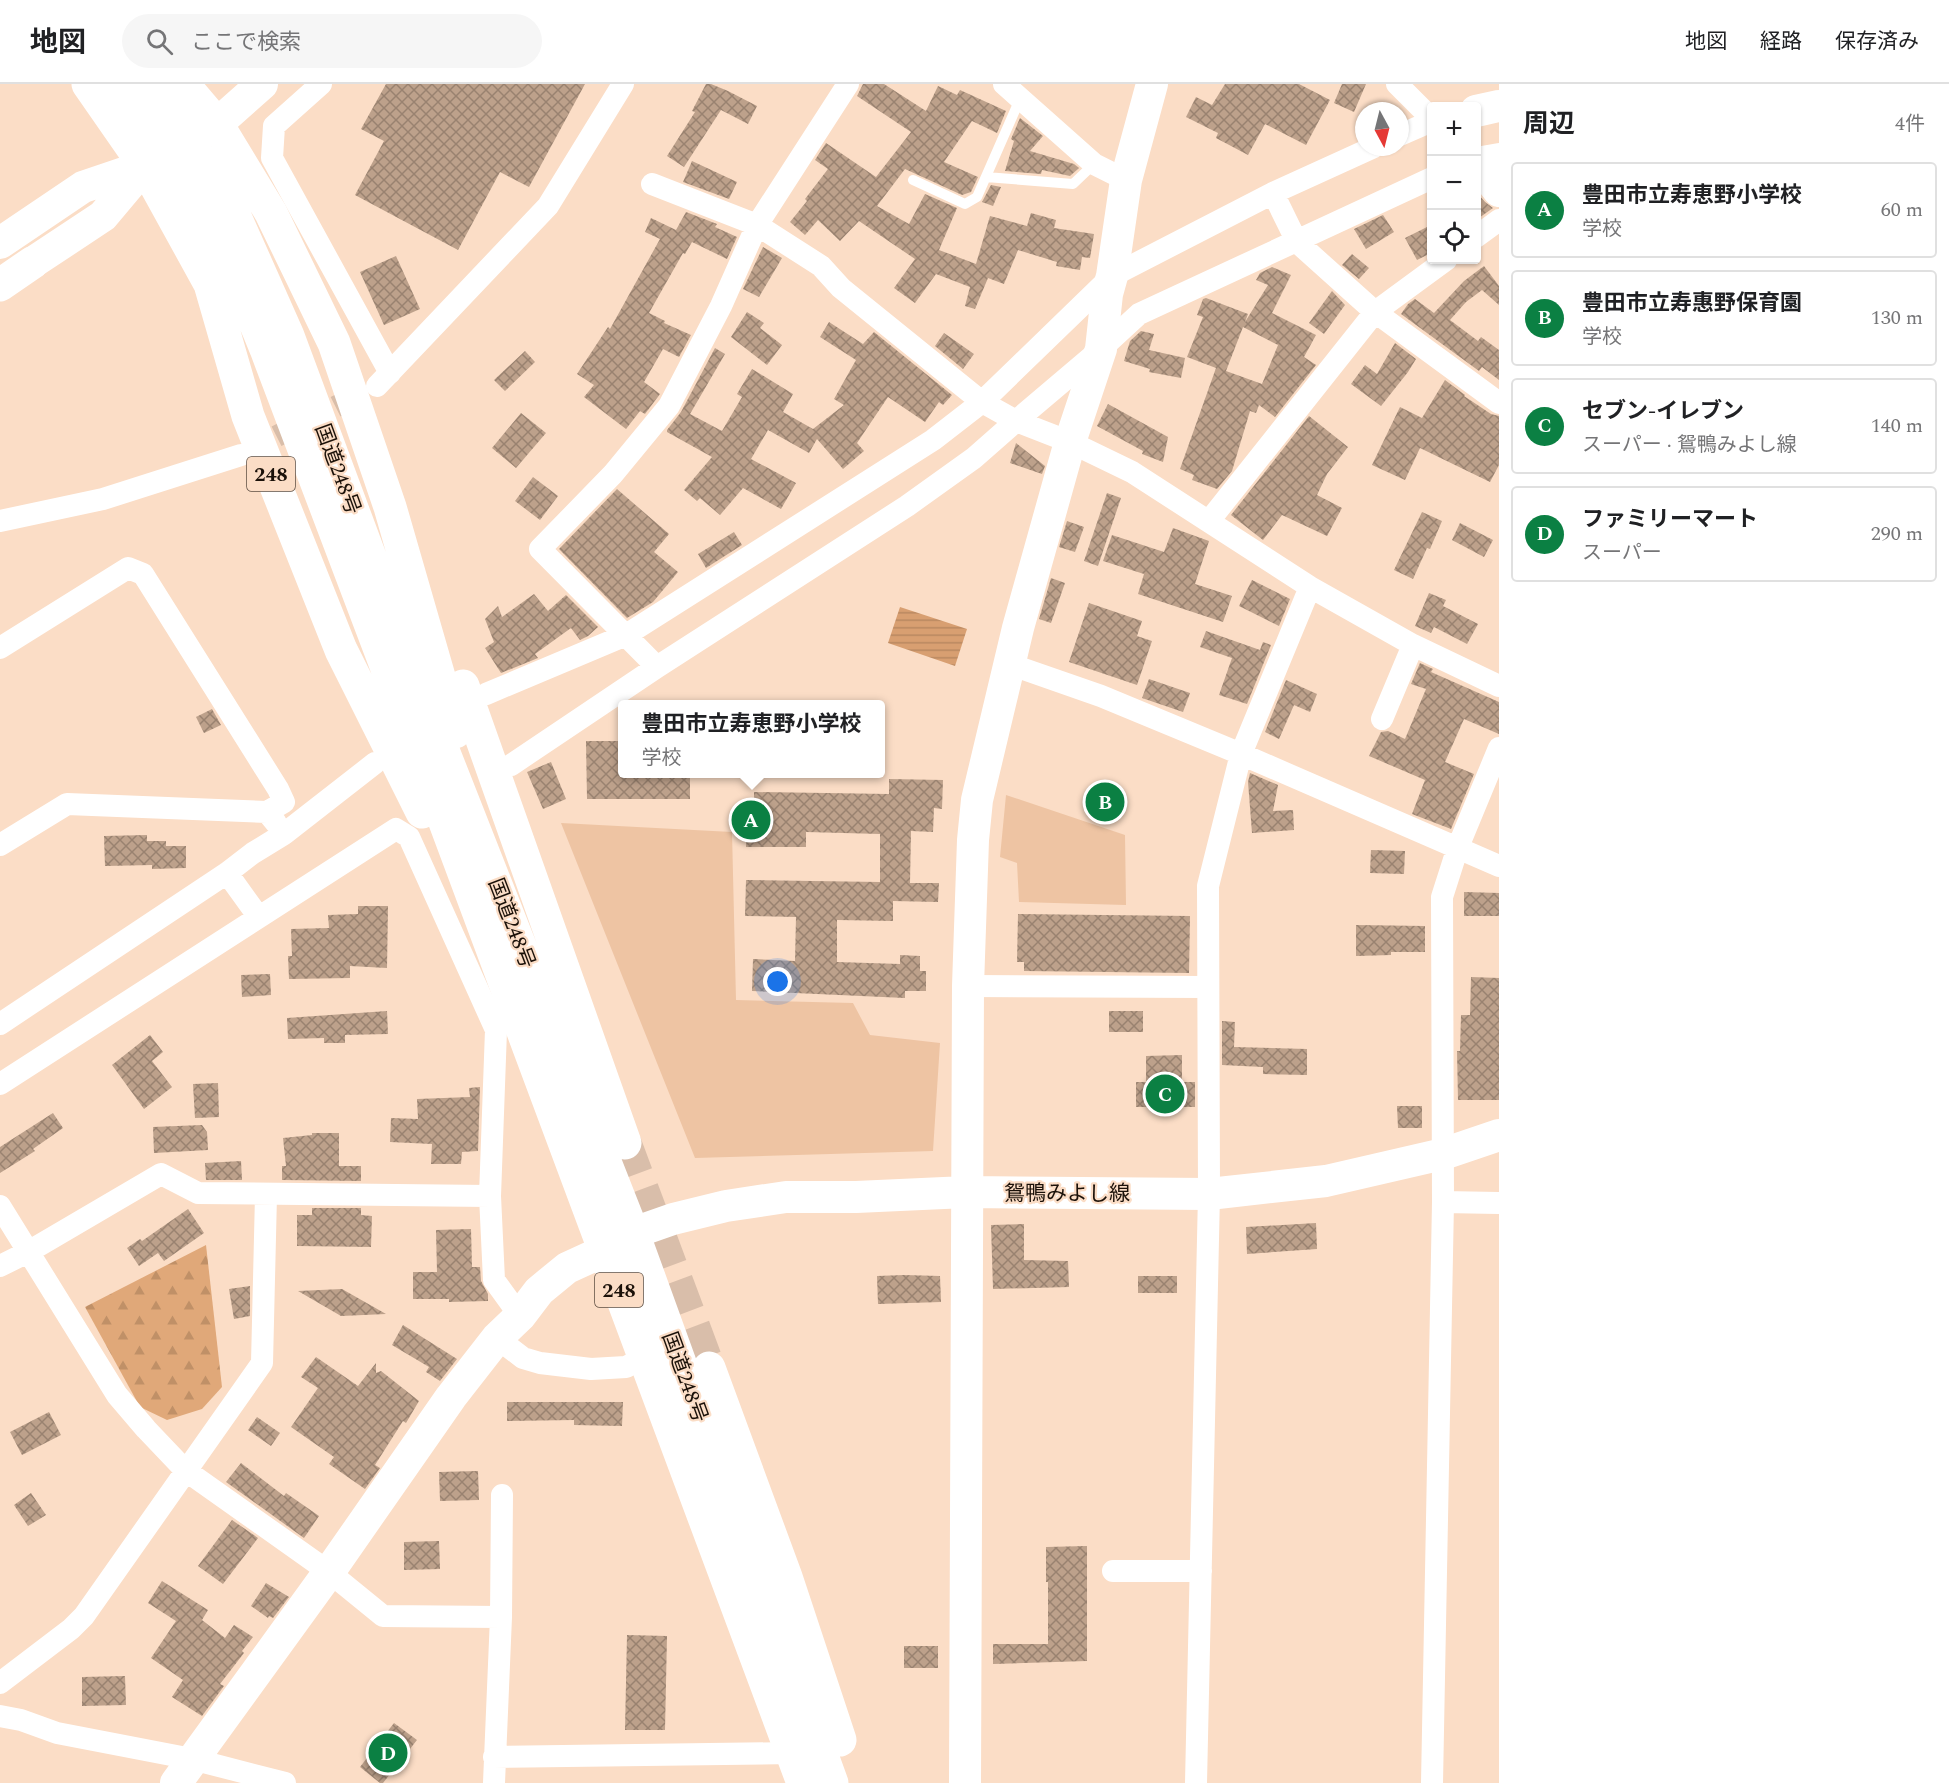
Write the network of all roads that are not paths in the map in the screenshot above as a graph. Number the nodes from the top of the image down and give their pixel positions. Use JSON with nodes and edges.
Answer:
{"nodes":[{"id":1,"x":88,"y":84,"type":"edge"},
{"id":2,"x":120,"y":84,"type":"edge"},
{"id":3,"x":148,"y":84,"type":"edge"},
{"id":4,"x":183,"y":84,"type":"edge"},
{"id":5,"x":262,"y":84,"type":"edge"},
{"id":6,"x":321,"y":84,"type":"edge"},
{"id":7,"x":623,"y":84,"type":"edge"},
{"id":8,"x":848,"y":84,"type":"edge"},
{"id":9,"x":1152,"y":84,"type":"edge"},
{"id":10,"x":1397,"y":84,"type":"edge"},
{"id":11,"x":1012,"y":92,"type":"edge"},
{"id":12,"x":1499,"y":106,"type":"edge"},
{"id":13,"x":1481,"y":110,"type":"edge"},
{"id":14,"x":1427,"y":116,"type":"edge"},
{"id":15,"x":1427,"y":122,"type":"edge"},
{"id":16,"x":217,"y":124,"type":"junction"},
{"id":17,"x":1409,"y":131,"type":"edge"},
{"id":18,"x":1499,"y":154,"type":"edge"},
{"id":19,"x":1355,"y":156,"type":"edge"},
{"id":20,"x":1481,"y":159,"type":"edge"},
{"id":21,"x":1094,"y":164,"type":"junction"},
{"id":22,"x":145,"y":166,"type":"junction"},
{"id":23,"x":1481,"y":167,"type":"edge"},
{"id":24,"x":987,"y":177,"type":"junction"},
{"id":25,"x":913,"y":180,"type":"dead end"},
{"id":26,"x":1126,"y":180,"type":"junction"},
{"id":27,"x":1427,"y":180,"type":"edge"},
{"id":28,"x":652,"y":184,"type":"dead end"},
{"id":29,"x":1499,"y":191,"type":"edge"},
{"id":30,"x":1273,"y":193,"type":"junction"},
{"id":31,"x":1499,"y":220,"type":"edge"},
{"id":32,"x":757,"y":225,"type":"junction"},
{"id":33,"x":1481,"y":233,"type":"edge"},
{"id":34,"x":1297,"y":242,"type":"junction"},
{"id":35,"x":0,"y":243,"type":"edge"},
{"id":36,"x":32,"y":263,"type":"junction"},
{"id":37,"x":1441,"y":264,"type":"edge"},
{"id":38,"x":0,"y":285,"type":"edge"},
{"id":39,"x":1110,"y":285,"type":"junction"},
{"id":40,"x":0,"y":301,"type":"edge"},
{"id":41,"x":1375,"y":312,"type":"junction"},
{"id":42,"x":277,"y":343,"type":"junction"},
{"id":43,"x":1101,"y":349,"type":"junction"},
{"id":44,"x":982,"y":402,"type":"junction"},
{"id":45,"x":1499,"y":403,"type":"edge"},
{"id":46,"x":1016,"y":421,"type":"junction"},
{"id":47,"x":1070,"y":442,"type":"junction"},
{"id":48,"x":240,"y":455,"type":"tunnel mouth"},
{"id":49,"x":0,"y":521,"type":"edge"},
{"id":50,"x":1209,"y":521,"type":"junction"},
{"id":51,"x":1310,"y":587,"type":"junction"},
{"id":52,"x":626,"y":635,"type":"junction"},
{"id":53,"x":1413,"y":645,"type":"junction"},
{"id":54,"x":0,"y":648,"type":"edge"},
{"id":55,"x":1009,"y":664,"type":"junction"},
{"id":56,"x":657,"y":667,"type":"junction"},
{"id":57,"x":1499,"y":686,"type":"edge"},
{"id":58,"x":486,"y":694,"type":"dead end"},
{"id":59,"x":1382,"y":719,"type":"dead end"},
{"id":60,"x":1499,"y":748,"type":"edge"},
{"id":61,"x":442,"y":754,"type":"junction"},
{"id":62,"x":1241,"y":754,"type":"junction"},
{"id":63,"x":375,"y":763,"type":"dead end"},
{"id":64,"x":501,"y":765,"type":"junction"},
{"id":65,"x":267,"y":812,"type":"junction"},
{"id":66,"x":284,"y":834,"type":"junction"},
{"id":67,"x":0,"y":845,"type":"edge"},
{"id":68,"x":1458,"y":847,"type":"junction"},
{"id":69,"x":1499,"y":866,"type":"edge"},
{"id":70,"x":227,"y":873,"type":"junction"},
{"id":71,"x":258,"y":916,"type":"junction"},
{"id":72,"x":968,"y":986,"type":"junction"},
{"id":73,"x":1207,"y":987,"type":"junction"},
{"id":74,"x":0,"y":1024,"type":"edge"},
{"id":75,"x":508,"y":1028,"type":"junction"},
{"id":76,"x":0,"y":1084,"type":"edge"},
{"id":77,"x":1499,"y":1135,"type":"edge"},
{"id":78,"x":625,"y":1143,"type":"tunnel mouth"},
{"id":79,"x":1443,"y":1154,"type":"junction"},
{"id":80,"x":966,"y":1192,"type":"junction"},
{"id":81,"x":1209,"y":1194,"type":"junction"},
{"id":82,"x":266,"y":1195,"type":"junction"},
{"id":83,"x":490,"y":1196,"type":"junction"},
{"id":84,"x":1443,"y":1202,"type":"junction"},
{"id":85,"x":1499,"y":1203,"type":"edge"},
{"id":86,"x":0,"y":1206,"type":"edge"},
{"id":87,"x":633,"y":1233,"type":"junction"},
{"id":88,"x":604,"y":1251,"type":"junction"},
{"id":89,"x":28,"y":1252,"type":"junction"},
{"id":90,"x":0,"y":1266,"type":"edge"},
{"id":91,"x":520,"y":1316,"type":"junction"},
{"id":92,"x":497,"y":1338,"type":"junction"},
{"id":93,"x":645,"y":1357,"type":"junction"},
{"id":94,"x":709,"y":1368,"type":"tunnel mouth"},
{"id":95,"x":185,"y":1470,"type":"junction"},
{"id":96,"x":502,"y":1495,"type":"dead end"},
{"id":97,"x":1113,"y":1570,"type":"dead end"},
{"id":98,"x":1201,"y":1571,"type":"junction"},
{"id":99,"x":329,"y":1572,"type":"junction"},
{"id":100,"x":501,"y":1617,"type":"junction"},
{"id":101,"x":0,"y":1683,"type":"edge"},
{"id":102,"x":0,"y":1716,"type":"edge"},
{"id":103,"x":494,"y":1757,"type":"junction"},
{"id":104,"x":797,"y":1768,"type":"edge"},
{"id":105,"x":184,"y":1771,"type":"edge"},
{"id":106,"x":285,"y":1783,"type":"edge"},
{"id":107,"x":494,"y":1783,"type":"edge"},
{"id":108,"x":832,"y":1783,"type":"edge"},
{"id":109,"x":854,"y":1783,"type":"edge"},
{"id":110,"x":965,"y":1783,"type":"edge"},
{"id":111,"x":1196,"y":1783,"type":"edge"},
{"id":112,"x":1432,"y":1783,"type":"edge"}],
"edges":[{"from":1,"to":22,"type":"highway","number":"248"},
{"from":2,"to":42,"type":"highway","name":"国道248号","number":"248"},
{"from":3,"to":42,"type":"highway","name":"国道248号","number":"248"},
{"from":4,"to":16,"type":"highway","number":"248"},
{"from":5,"to":16,"type":"street"},
{"from":6,"to":7,"type":"street"},
{"from":8,"to":32,"type":"street"},
{"from":9,"to":26,"type":"street"},
{"from":10,"to":14,"type":"street"},
{"from":11,"to":21,"type":"street"},
{"from":11,"to":24,"type":"lane"},
{"from":12,"to":13,"type":"street"},
{"from":15,"to":17,"type":"street"},
{"from":16,"to":22,"type":"street"},
{"from":16,"to":61,"type":"highway","number":"248"},
{"from":18,"to":20,"type":"street"},
{"from":19,"to":30,"type":"street"},
{"from":21,"to":24,"type":"lane"},
{"from":21,"to":26,"type":"street"},
{"from":22,"to":35,"type":"street"},
{"from":22,"to":36,"type":"street"},
{"from":22,"to":61,"type":"highway","number":"248"},
{"from":23,"to":29,"type":"street"},
{"from":24,"to":25,"type":"lane"},
{"from":26,"to":39,"type":"street"},
{"from":27,"to":34,"type":"street"},
{"from":28,"to":32,"type":"street"},
{"from":30,"to":34,"type":"street"},
{"from":30,"to":39,"type":"street"},
{"from":31,"to":33,"type":"street"},
{"from":32,"to":44,"type":"street"},
{"from":32,"to":52,"type":"street"},
{"from":34,"to":41,"type":"street"},
{"from":34,"to":43,"type":"street"},
{"from":36,"to":38,"type":"highway"},
{"from":36,"to":40,"type":"street"},
{"from":37,"to":41,"type":"street"},
{"from":39,"to":43,"type":"street"},
{"from":39,"to":44,"type":"street"},
{"from":41,"to":45,"type":"street"},
{"from":41,"to":50,"type":"street"},
{"from":42,"to":61,"type":"highway","name":"国道248号","number":"248"},
{"from":43,"to":46,"type":"street"},
{"from":43,"to":47,"type":"street"},
{"from":44,"to":46,"type":"street"},
{"from":44,"to":52,"type":"street"},
{"from":46,"to":47,"type":"street"},
{"from":46,"to":56,"type":"street"},
{"from":47,"to":50,"type":"street"},
{"from":47,"to":55,"type":"street"},
{"from":48,"to":49,"type":"street"},
{"from":50,"to":51,"type":"street"},
{"from":51,"to":53,"type":"street"},
{"from":51,"to":62,"type":"street"},
{"from":52,"to":56,"type":"street"},
{"from":52,"to":58,"type":"street"},
{"from":53,"to":57,"type":"street"},
{"from":53,"to":59,"type":"street"},
{"from":54,"to":65,"type":"street"},
{"from":55,"to":62,"type":"street"},
{"from":55,"to":72,"type":"street"},
{"from":56,"to":64,"type":"street"},
{"from":60,"to":68,"type":"street"},
{"from":61,"to":64,"type":"highway","number":"248"},
{"from":61,"to":75,"type":"highway","name":"国道248号","number":"248"},
{"from":61,"to":87,"type":"highway","name":"国道248号","number":"248"},
{"from":62,"to":68,"type":"street"},
{"from":62,"to":73,"type":"street"},
{"from":63,"to":66,"type":"street"},
{"from":64,"to":78,"type":"highway","number":"248"},
{"from":65,"to":66,"type":"street"},
{"from":65,"to":67,"type":"street"},
{"from":66,"to":70,"type":"street"},
{"from":68,"to":69,"type":"street"},
{"from":68,"to":79,"type":"street"},
{"from":70,"to":71,"type":"street"},
{"from":70,"to":74,"type":"street"},
{"from":71,"to":75,"type":"street"},
{"from":71,"to":76,"type":"street"},
{"from":72,"to":73,"type":"street"},
{"from":72,"to":80,"type":"street"},
{"from":73,"to":81,"type":"street"},
{"from":75,"to":83,"type":"street"},
{"from":75,"to":88,"type":"highway","name":"国道248号","number":"248"},
{"from":77,"to":79,"type":"street","name":"鴛鴨みよし線"},
{"from":79,"to":81,"type":"street","name":"鴛鴨みよし線"},
{"from":79,"to":84,"type":"street"},
{"from":80,"to":81,"type":"street","name":"鴛鴨みよし線"},
{"from":80,"to":87,"type":"street","name":"鴛鴨みよし線"},
{"from":80,"to":110,"type":"street"},
{"from":81,"to":98,"type":"street"},
{"from":82,"to":83,"type":"street"},
{"from":82,"to":89,"type":"street"},
{"from":82,"to":95,"type":"street"},
{"from":83,"to":91,"type":"street"},
{"from":84,"to":85,"type":"street"},
{"from":84,"to":112,"type":"street"},
{"from":86,"to":89,"type":"street"},
{"from":87,"to":88,"type":"street","name":"鴛鴨みよし線"},
{"from":87,"to":108,"type":"highway","name":"国道248号","number":"248"},
{"from":88,"to":91,"type":"street","name":"鴛鴨みよし線"},
{"from":88,"to":93,"type":"highway","name":"国道248号","number":"248"},
{"from":89,"to":90,"type":"street"},
{"from":89,"to":95,"type":"street"},
{"from":91,"to":92,"type":"street","name":"鴛鴨みよし線"},
{"from":92,"to":93,"type":"street"},
{"from":92,"to":99,"type":"street","name":"鴛鴨みよし線"},
{"from":93,"to":104,"type":"highway","name":"国道248号","number":"248"},
{"from":94,"to":109,"type":"highway"},
{"from":95,"to":99,"type":"street"},
{"from":95,"to":101,"type":"street"},
{"from":96,"to":100,"type":"street"},
{"from":97,"to":98,"type":"street"},
{"from":98,"to":111,"type":"street"},
{"from":99,"to":100,"type":"street"},
{"from":99,"to":105,"type":"street","name":"鴛鴨みよし線"},
{"from":100,"to":103,"type":"street"},
{"from":102,"to":105,"type":"street"},
{"from":103,"to":104,"type":"street"},
{"from":103,"to":107,"type":"street"},
{"from":105,"to":106,"type":"street"}]}
